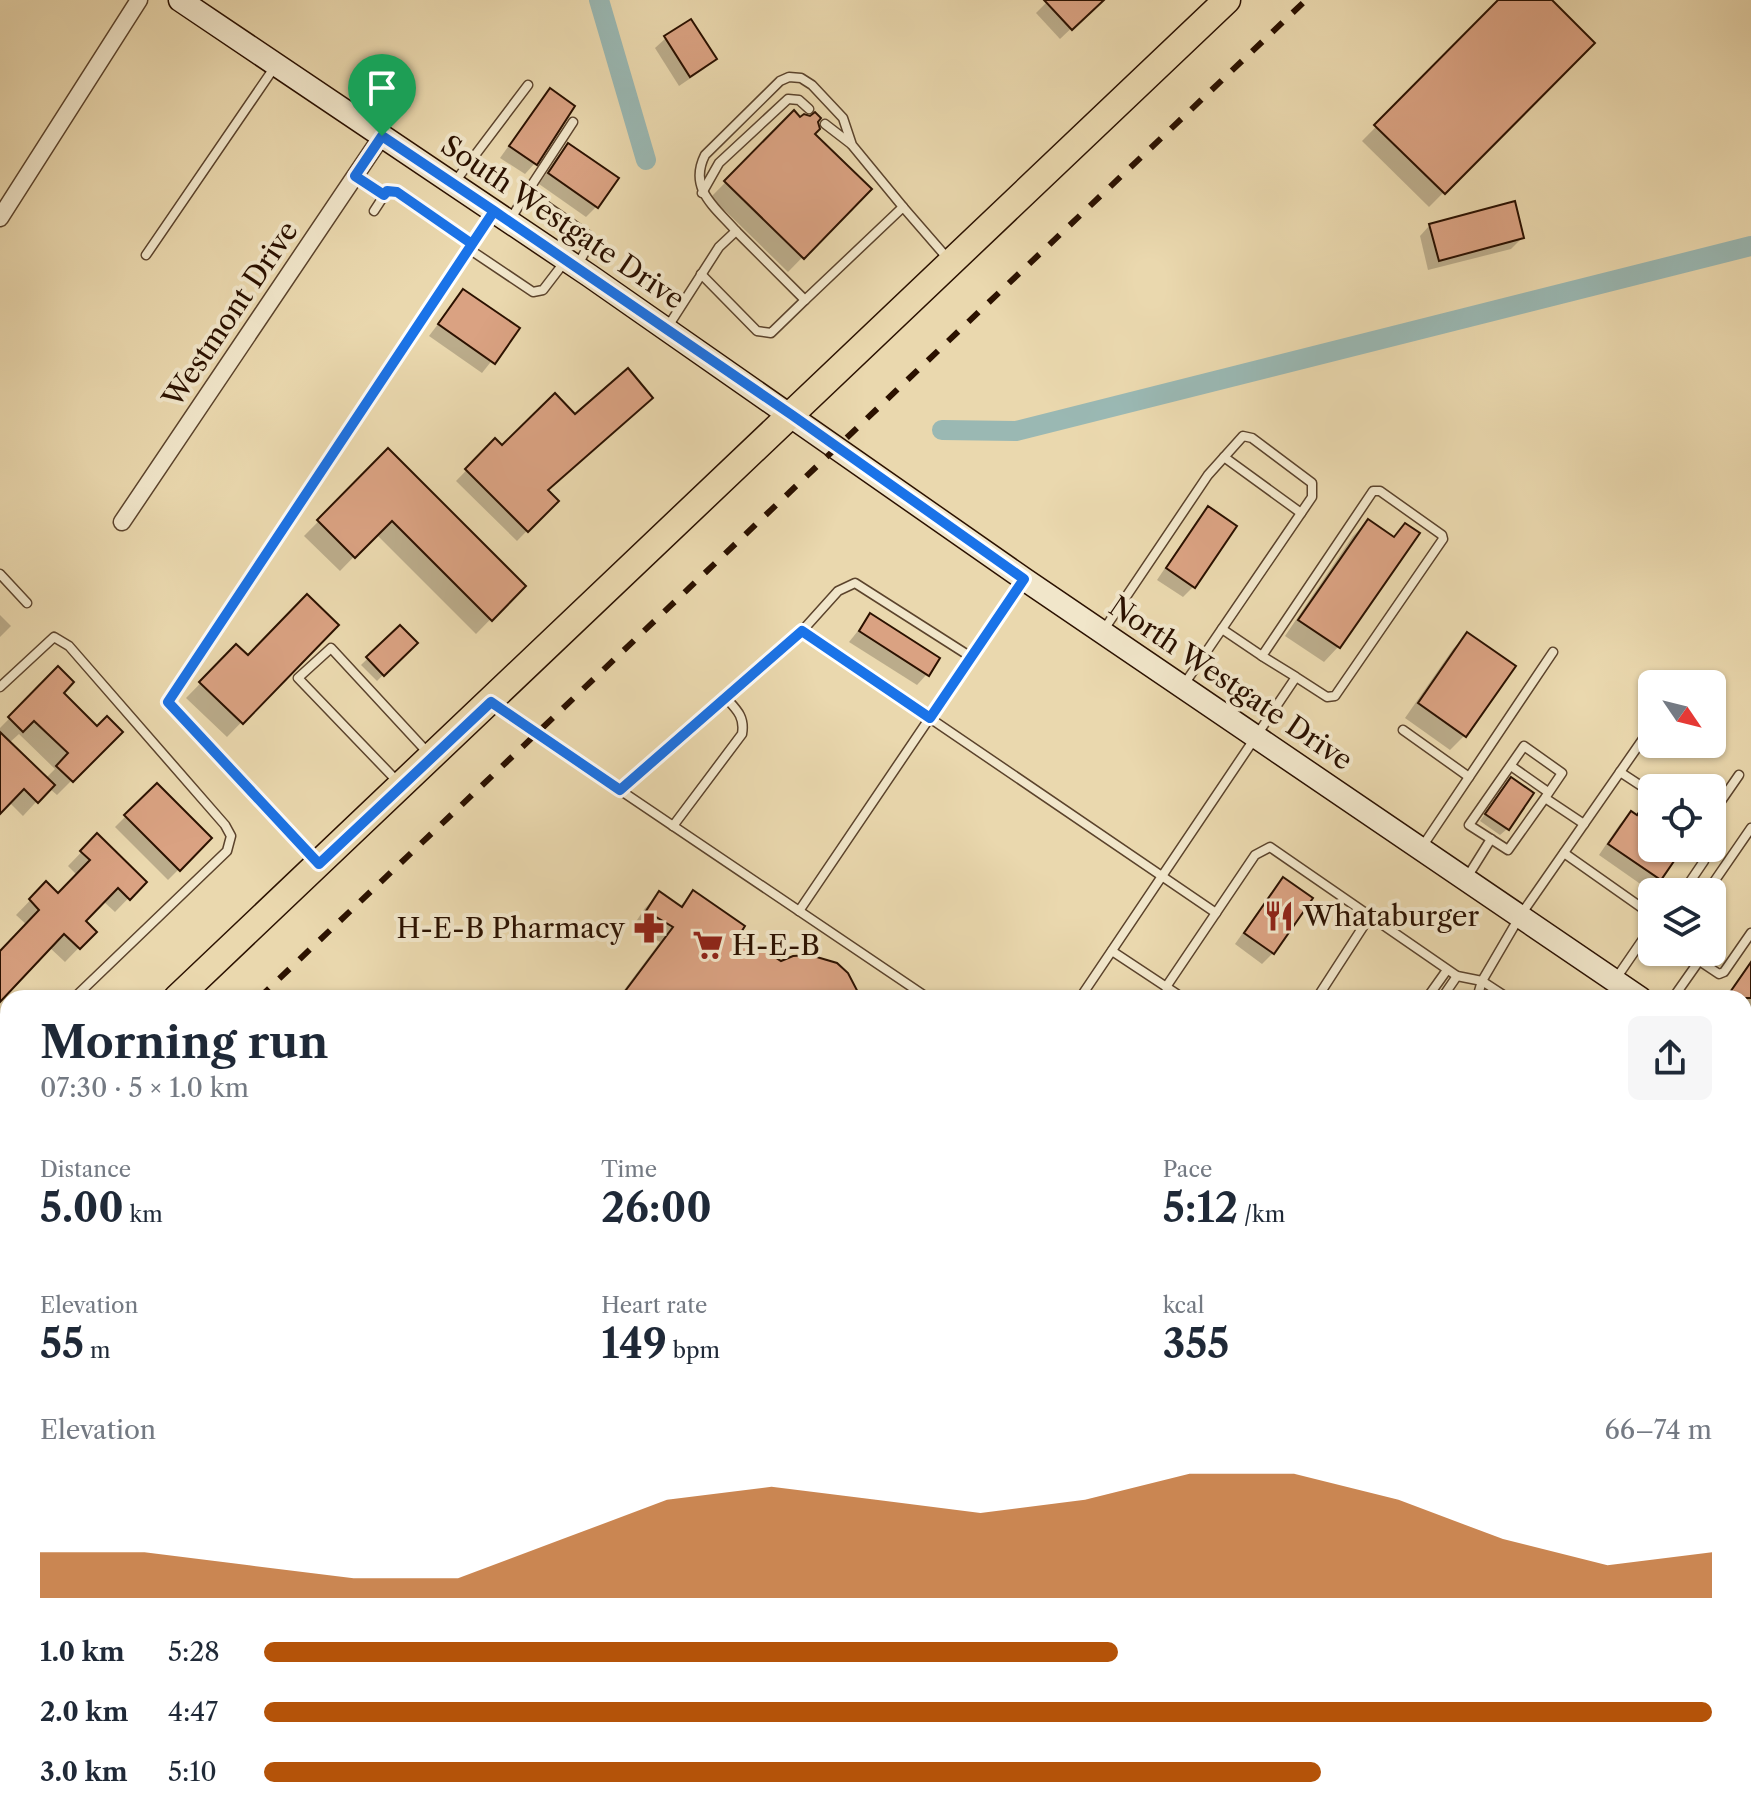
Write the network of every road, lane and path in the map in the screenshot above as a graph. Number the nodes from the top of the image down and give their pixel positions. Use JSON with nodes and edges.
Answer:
{"nodes":[{"id":1,"x":139,"y":0,"type":"edge"},
{"id":2,"x":1217,"y":3,"type":"edge"},
{"id":3,"x":195,"y":4,"type":"edge"},
{"id":4,"x":276,"y":65,"type":"junction"},
{"id":5,"x":528,"y":85,"type":"dead end"},
{"id":6,"x":809,"y":109,"type":"dead end"},
{"id":7,"x":573,"y":122,"type":"dead end"},
{"id":8,"x":825,"y":124,"type":"dead end"},
{"id":9,"x":382,"y":136,"type":"junction"},
{"id":10,"x":852,"y":145,"type":"junction"},
{"id":11,"x":355,"y":176,"type":"junction"},
{"id":12,"x":454,"y":184,"type":"junction"},
{"id":13,"x":702,"y":193,"type":"junction"},
{"id":14,"x":384,"y":195,"type":"junction"},
{"id":15,"x":524,"y":197,"type":"junction"},
{"id":16,"x":903,"y":207,"type":"junction"},
{"id":17,"x":374,"y":211,"type":"dead end"},
{"id":18,"x":502,"y":216,"type":"junction"},
{"id":19,"x":0,"y":218,"type":"edge"},
{"id":20,"x":736,"y":231,"type":"junction"},
{"id":21,"x":470,"y":246,"type":"junction"},
{"id":22,"x":146,"y":255,"type":"dead end"},
{"id":23,"x":572,"y":263,"type":"junction"},
{"id":24,"x":951,"y":263,"type":"junction"},
{"id":25,"x":701,"y":274,"type":"junction"},
{"id":26,"x":805,"y":300,"type":"junction"},
{"id":27,"x":667,"y":329,"type":"junction"},
{"id":28,"x":792,"y":415,"type":"junction"},
{"id":29,"x":1224,"y":457,"type":"junction"},
{"id":30,"x":1301,"y":513,"type":"junction"},
{"id":31,"x":122,"y":522,"type":"dead end"},
{"id":32,"x":0,"y":574,"type":"edge"},
{"id":33,"x":1024,"y":579,"type":"junction"},
{"id":34,"x":27,"y":603,"type":"dead end"},
{"id":35,"x":1222,"y":629,"type":"junction"},
{"id":36,"x":802,"y":631,"type":"junction"},
{"id":37,"x":1103,"y":632,"type":"junction"},
{"id":38,"x":1553,"y":652,"type":"dead end"},
{"id":39,"x":1262,"y":656,"type":"junction"},
{"id":40,"x":971,"y":657,"type":"junction"},
{"id":41,"x":1296,"y":677,"type":"junction"},
{"id":42,"x":1183,"y":686,"type":"junction"},
{"id":43,"x":0,"y":687,"type":"edge"},
{"id":44,"x":726,"y":698,"type":"junction"},
{"id":45,"x":491,"y":702,"type":"junction"},
{"id":46,"x":930,"y":718,"type":"junction"},
{"id":47,"x":1403,"y":730,"type":"dead end"},
{"id":48,"x":1255,"y":736,"type":"junction"},
{"id":49,"x":1638,"y":746,"type":"edge"},
{"id":50,"x":432,"y":757,"type":"junction"},
{"id":51,"x":1511,"y":766,"type":"junction"},
{"id":52,"x":1620,"y":772,"type":"junction"},
{"id":53,"x":1739,"y":775,"type":"dead end"},
{"id":54,"x":1469,"y":777,"type":"junction"},
{"id":55,"x":1638,"y":784,"type":"edge"},
{"id":56,"x":401,"y":786,"type":"junction"},
{"id":57,"x":620,"y":790,"type":"junction"},
{"id":58,"x":1726,"y":794,"type":"edge"},
{"id":59,"x":1546,"y":795,"type":"junction"},
{"id":60,"x":1584,"y":824,"type":"junction"},
{"id":61,"x":673,"y":826,"type":"junction"},
{"id":62,"x":1751,"y":828,"type":"edge"},
{"id":63,"x":1491,"y":839,"type":"junction"},
{"id":64,"x":1421,"y":849,"type":"junction"},
{"id":65,"x":1564,"y":853,"type":"junction"},
{"id":66,"x":319,"y":864,"type":"junction"},
{"id":67,"x":1162,"y":876,"type":"junction"},
{"id":68,"x":1717,"y":878,"type":"edge"},
{"id":69,"x":1466,"y":879,"type":"junction"},
{"id":70,"x":1638,"y":905,"type":"edge"},
{"id":71,"x":799,"y":911,"type":"junction"},
{"id":72,"x":1216,"y":913,"type":"junction"},
{"id":73,"x":1370,"y":916,"type":"junction"},
{"id":74,"x":1520,"y":916,"type":"junction"},
{"id":75,"x":1751,"y":933,"type":"edge"},
{"id":76,"x":1638,"y":946,"type":"edge"},
{"id":77,"x":1112,"y":951,"type":"junction"},
{"id":78,"x":1695,"y":966,"type":"edge"},
{"id":79,"x":1707,"y":966,"type":"edge"},
{"id":80,"x":1447,"y":970,"type":"junction"},
{"id":81,"x":1457,"y":976,"type":"junction"},
{"id":82,"x":1482,"y":981,"type":"junction"},
{"id":83,"x":1614,"y":981,"type":"junction"},
{"id":84,"x":1166,"y":987,"type":"junction"},
{"id":85,"x":82,"y":990,"type":"edge"},
{"id":86,"x":185,"y":990,"type":"edge"},
{"id":87,"x":916,"y":990,"type":"edge"},
{"id":88,"x":1085,"y":990,"type":"edge"},
{"id":89,"x":1171,"y":990,"type":"edge"},
{"id":90,"x":1322,"y":990,"type":"edge"},
{"id":91,"x":1433,"y":990,"type":"edge"},
{"id":92,"x":1447,"y":990,"type":"edge"},
{"id":93,"x":1479,"y":990,"type":"edge"},
{"id":94,"x":1496,"y":990,"type":"edge"},
{"id":95,"x":1628,"y":990,"type":"edge"},
{"id":96,"x":1679,"y":990,"type":"edge"}],
"edges":[{"from":1,"to":19,"type":"street"},
{"from":2,"to":24,"type":"main road"},
{"from":3,"to":4,"type":"street","name":"South Westgate Drive"},
{"from":4,"to":9,"type":"street","name":"South Westgate Drive"},
{"from":4,"to":22,"type":"lane"},
{"from":5,"to":12,"type":"lane"},
{"from":6,"to":13,"type":"lane"},
{"from":7,"to":15,"type":"lane"},
{"from":8,"to":10,"type":"lane"},
{"from":9,"to":11,"type":"street","name":"Westmont Drive"},
{"from":9,"to":12,"type":"street","name":"South Westgate Drive"},
{"from":10,"to":13,"type":"lane"},
{"from":10,"to":16,"type":"lane"},
{"from":11,"to":14,"type":"lane"},
{"from":11,"to":31,"type":"street","name":"Westmont Drive"},
{"from":12,"to":18,"type":"street","name":"South Westgate Drive"},
{"from":13,"to":20,"type":"lane"},
{"from":14,"to":17,"type":"lane"},
{"from":14,"to":21,"type":"lane"},
{"from":15,"to":18,"type":"lane"},
{"from":15,"to":23,"type":"lane"},
{"from":16,"to":24,"type":"lane"},
{"from":16,"to":26,"type":"lane"},
{"from":18,"to":21,"type":"lane"},
{"from":18,"to":23,"type":"street","name":"South Westgate Drive"},
{"from":20,"to":25,"type":"lane"},
{"from":20,"to":26,"type":"lane"},
{"from":21,"to":23,"type":"lane"},
{"from":21,"to":66,"type":"lane"},
{"from":23,"to":27,"type":"street","name":"South Westgate Drive"},
{"from":24,"to":28,"type":"main road"},
{"from":25,"to":26,"type":"lane"},
{"from":25,"to":27,"type":"lane"},
{"from":27,"to":28,"type":"street","name":"South Westgate Drive"},
{"from":28,"to":33,"type":"street","name":"North Westgate Drive"},
{"from":28,"to":45,"type":"main road"},
{"from":29,"to":30,"type":"lane"},
{"from":29,"to":30,"type":"lane"},
{"from":29,"to":37,"type":"lane"},
{"from":30,"to":35,"type":"lane"},
{"from":32,"to":34,"type":"lane"},
{"from":33,"to":37,"type":"street","name":"North Westgate Drive"},
{"from":33,"to":40,"type":"lane"},
{"from":35,"to":39,"type":"lane"},
{"from":35,"to":42,"type":"lane"},
{"from":36,"to":40,"type":"lane"},
{"from":36,"to":44,"type":"lane"},
{"from":36,"to":46,"type":"lane"},
{"from":37,"to":42,"type":"street","name":"North Westgate Drive"},
{"from":38,"to":54,"type":"lane"},
{"from":39,"to":41,"type":"lane"},
{"from":39,"to":41,"type":"lane"},
{"from":40,"to":46,"type":"lane"},
{"from":41,"to":48,"type":"lane"},
{"from":42,"to":48,"type":"street","name":"North Westgate Drive"},
{"from":43,"to":85,"type":"lane"},
{"from":44,"to":57,"type":"lane"},
{"from":44,"to":61,"type":"lane"},
{"from":45,"to":50,"type":"main road"},
{"from":45,"to":57,"type":"lane"},
{"from":46,"to":67,"type":"lane"},
{"from":46,"to":71,"type":"lane"},
{"from":47,"to":54,"type":"lane"},
{"from":48,"to":64,"type":"street","name":"North Westgate Drive"},
{"from":48,"to":67,"type":"lane"},
{"from":49,"to":52,"type":"lane"},
{"from":50,"to":56,"type":"main road"},
{"from":50,"to":56,"type":"lane"},
{"from":51,"to":59,"type":"lane"},
{"from":51,"to":59,"type":"lane"},
{"from":51,"to":63,"type":"lane"},
{"from":52,"to":55,"type":"lane"},
{"from":52,"to":60,"type":"lane"},
{"from":53,"to":58,"type":"lane"},
{"from":54,"to":64,"type":"lane"},
{"from":56,"to":66,"type":"main road"},
{"from":57,"to":61,"type":"lane"},
{"from":59,"to":60,"type":"lane"},
{"from":59,"to":63,"type":"lane"},
{"from":60,"to":65,"type":"lane"},
{"from":61,"to":71,"type":"lane"},
{"from":62,"to":68,"type":"lane"},
{"from":63,"to":69,"type":"lane"},
{"from":64,"to":69,"type":"street","name":"North Westgate Drive"},
{"from":65,"to":70,"type":"lane"},
{"from":65,"to":74,"type":"lane"},
{"from":66,"to":86,"type":"main road"},
{"from":67,"to":72,"type":"lane"},
{"from":67,"to":77,"type":"lane"},
{"from":69,"to":74,"type":"street","name":"North Westgate Drive"},
{"from":71,"to":87,"type":"lane"},
{"from":72,"to":73,"type":"lane"},
{"from":72,"to":84,"type":"lane"},
{"from":73,"to":80,"type":"lane"},
{"from":73,"to":90,"type":"lane"},
{"from":74,"to":82,"type":"lane"},
{"from":74,"to":83,"type":"street","name":"North Westgate Drive"},
{"from":75,"to":79,"type":"lane"},
{"from":76,"to":83,"type":"lane"},
{"from":77,"to":84,"type":"lane"},
{"from":77,"to":88,"type":"lane"},
{"from":78,"to":96,"type":"lane"},
{"from":80,"to":81,"type":"lane"},
{"from":80,"to":91,"type":"lane"},
{"from":81,"to":82,"type":"lane"},
{"from":81,"to":92,"type":"lane"},
{"from":82,"to":93,"type":"lane"},
{"from":82,"to":94,"type":"lane"},
{"from":83,"to":95,"type":"street","name":"North Westgate Drive"},
{"from":84,"to":89,"type":"lane"}]}
